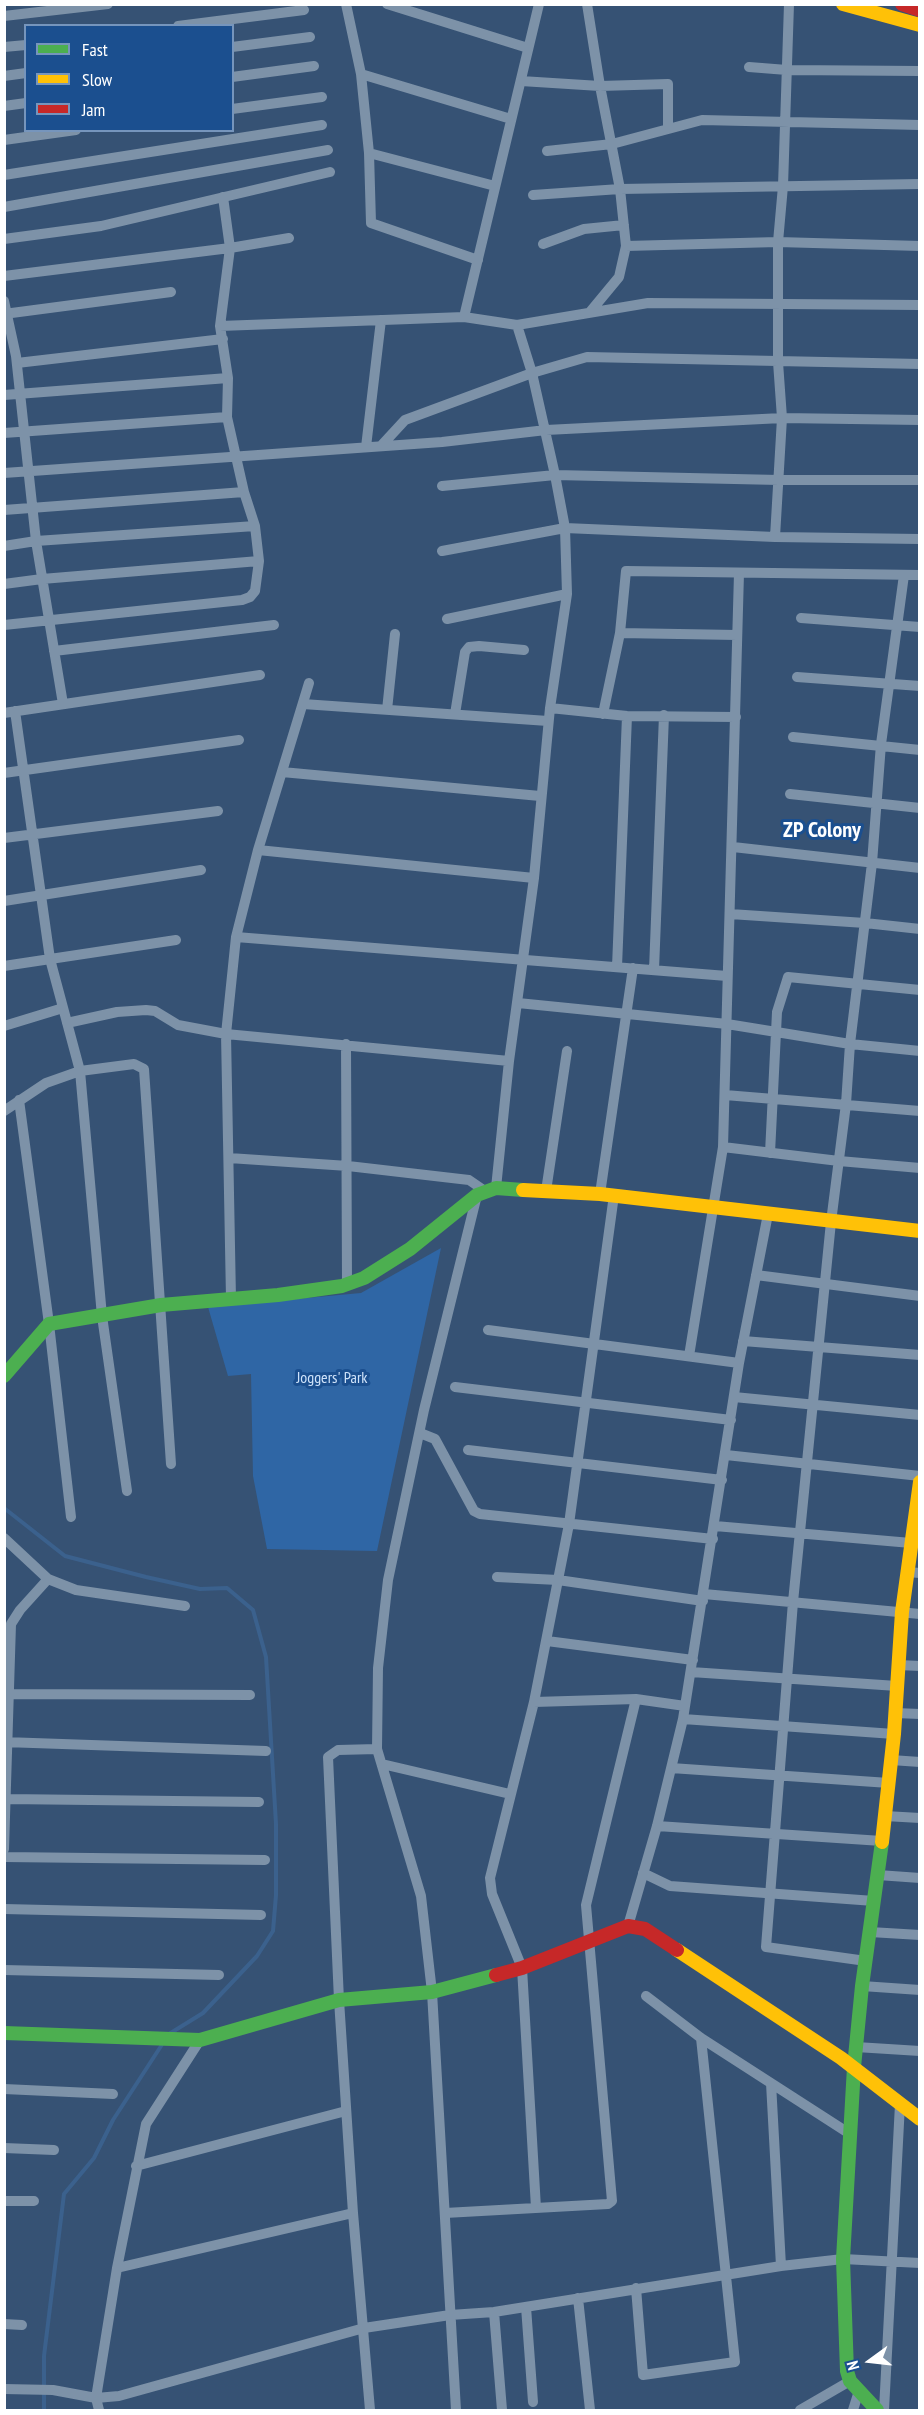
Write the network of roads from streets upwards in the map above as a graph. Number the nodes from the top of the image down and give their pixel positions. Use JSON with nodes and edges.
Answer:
{"nodes":[{"id":1,"x":108,"y":4,"type":"edge"},
{"id":2,"x":346,"y":4,"type":"edge"},
{"id":3,"x":387,"y":4,"type":"edge"},
{"id":4,"x":539,"y":4,"type":"edge"},
{"id":5,"x":588,"y":4,"type":"edge"},
{"id":6,"x":789,"y":4,"type":"edge"},
{"id":7,"x":843,"y":4,"type":"edge"},
{"id":8,"x":902,"y":4,"type":"edge"},
{"id":9,"x":32,"y":9,"type":"edge"},
{"id":10,"x":304,"y":10,"type":"dead end"},
{"id":11,"x":920,"y":10,"type":"edge"},
{"id":12,"x":4,"y":16,"type":"edge"},
{"id":13,"x":194,"y":24,"type":"edge"},
{"id":14,"x":920,"y":25,"type":"edge"},
{"id":15,"x":310,"y":37,"type":"dead end"},
{"id":16,"x":24,"y":45,"type":"edge"},
{"id":17,"x":4,"y":47,"type":"edge"},
{"id":18,"x":234,"y":47,"type":"edge"},
{"id":19,"x":528,"y":48,"type":"junction"},
{"id":20,"x":314,"y":66,"type":"dead end"},
{"id":21,"x":749,"y":67,"type":"dead end"},
{"id":22,"x":787,"y":70,"type":"junction"},
{"id":23,"x":920,"y":71,"type":"edge"},
{"id":24,"x":24,"y":73,"type":"edge"},
{"id":25,"x":361,"y":74,"type":"junction"},
{"id":26,"x":4,"y":75,"type":"edge"},
{"id":27,"x":234,"y":76,"type":"edge"},
{"id":28,"x":520,"y":81,"type":"junction"},
{"id":29,"x":600,"y":86,"type":"junction"},
{"id":30,"x":322,"y":97,"type":"dead end"},
{"id":31,"x":24,"y":103,"type":"edge"},
{"id":32,"x":4,"y":106,"type":"edge"},
{"id":33,"x":234,"y":109,"type":"edge"},
{"id":34,"x":512,"y":119,"type":"junction"},
{"id":35,"x":785,"y":123,"type":"junction"},
{"id":36,"x":920,"y":125,"type":"edge"},
{"id":37,"x":322,"y":126,"type":"dead end"},
{"id":38,"x":668,"y":129,"type":"junction"},
{"id":39,"x":62,"y":132,"type":"edge"},
{"id":40,"x":4,"y":140,"type":"edge"},
{"id":41,"x":612,"y":144,"type":"junction"},
{"id":42,"x":328,"y":150,"type":"dead end"},
{"id":43,"x":547,"y":151,"type":"dead end"},
{"id":44,"x":369,"y":153,"type":"junction"},
{"id":45,"x":330,"y":172,"type":"dead end"},
{"id":46,"x":4,"y":175,"type":"edge"},
{"id":47,"x":920,"y":184,"type":"edge"},
{"id":48,"x":495,"y":186,"type":"junction"},
{"id":49,"x":783,"y":186,"type":"junction"},
{"id":50,"x":620,"y":189,"type":"junction"},
{"id":51,"x":532,"y":195,"type":"dead end"},
{"id":52,"x":223,"y":197,"type":"junction"},
{"id":53,"x":4,"y":207,"type":"edge"},
{"id":54,"x":624,"y":225,"type":"junction"},
{"id":55,"x":289,"y":238,"type":"dead end"},
{"id":56,"x":4,"y":239,"type":"edge"},
{"id":57,"x":778,"y":242,"type":"junction"},
{"id":58,"x":543,"y":244,"type":"dead end"},
{"id":59,"x":626,"y":246,"type":"junction"},
{"id":60,"x":920,"y":246,"type":"edge"},
{"id":61,"x":230,"y":248,"type":"junction"},
{"id":62,"x":478,"y":260,"type":"junction"},
{"id":63,"x":4,"y":276,"type":"edge"},
{"id":64,"x":171,"y":292,"type":"dead end"},
{"id":65,"x":4,"y":301,"type":"edge"},
{"id":66,"x":778,"y":303,"type":"junction"},
{"id":67,"x":920,"y":305,"type":"edge"},
{"id":68,"x":590,"y":312,"type":"junction"},
{"id":69,"x":6,"y":313,"type":"edge"},
{"id":70,"x":464,"y":317,"type":"junction"},
{"id":71,"x":381,"y":320,"type":"junction"},
{"id":72,"x":517,"y":325,"type":"junction"},
{"id":73,"x":220,"y":326,"type":"junction"},
{"id":74,"x":223,"y":339,"type":"junction"},
{"id":75,"x":4,"y":358,"type":"edge"},
{"id":76,"x":17,"y":360,"type":"junction"},
{"id":77,"x":778,"y":363,"type":"junction"},
{"id":78,"x":920,"y":364,"type":"edge"},
{"id":79,"x":532,"y":373,"type":"junction"},
{"id":80,"x":228,"y":378,"type":"junction"},
{"id":81,"x":21,"y":393,"type":"junction"},
{"id":82,"x":4,"y":395,"type":"edge"},
{"id":83,"x":227,"y":417,"type":"junction"},
{"id":84,"x":782,"y":418,"type":"junction"},
{"id":85,"x":920,"y":420,"type":"edge"},
{"id":86,"x":546,"y":430,"type":"junction"},
{"id":87,"x":26,"y":432,"type":"junction"},
{"id":88,"x":4,"y":433,"type":"edge"},
{"id":89,"x":381,"y":446,"type":"junction"},
{"id":90,"x":366,"y":447,"type":"junction"},
{"id":91,"x":237,"y":457,"type":"junction"},
{"id":92,"x":28,"y":470,"type":"junction"},
{"id":93,"x":4,"y":473,"type":"edge"},
{"id":94,"x":555,"y":476,"type":"junction"},
{"id":95,"x":778,"y":480,"type":"junction"},
{"id":96,"x":920,"y":480,"type":"edge"},
{"id":97,"x":442,"y":486,"type":"dead end"},
{"id":98,"x":244,"y":492,"type":"junction"},
{"id":99,"x":32,"y":506,"type":"junction"},
{"id":100,"x":4,"y":510,"type":"edge"},
{"id":101,"x":255,"y":526,"type":"junction"},
{"id":102,"x":565,"y":528,"type":"junction"},
{"id":103,"x":775,"y":537,"type":"junction"},
{"id":104,"x":920,"y":539,"type":"edge"},
{"id":105,"x":36,"y":541,"type":"junction"},
{"id":106,"x":4,"y":546,"type":"edge"},
{"id":107,"x":442,"y":552,"type":"dead end"},
{"id":108,"x":259,"y":561,"type":"junction"},
{"id":109,"x":740,"y":573,"type":"junction"},
{"id":110,"x":904,"y":575,"type":"junction"},
{"id":111,"x":920,"y":575,"type":"edge"},
{"id":112,"x":42,"y":579,"type":"junction"},
{"id":113,"x":4,"y":584,"type":"edge"},
{"id":114,"x":567,"y":594,"type":"junction"},
{"id":115,"x":801,"y":618,"type":"dead end"},
{"id":116,"x":48,"y":619,"type":"junction"},
{"id":117,"x":447,"y":619,"type":"dead end"},
{"id":118,"x":4,"y":625,"type":"edge"},
{"id":119,"x":274,"y":625,"type":"dead end"},
{"id":120,"x":897,"y":625,"type":"junction"},
{"id":121,"x":920,"y":627,"type":"edge"},
{"id":122,"x":620,"y":633,"type":"junction"},
{"id":123,"x":395,"y":634,"type":"dead end"},
{"id":124,"x":737,"y":635,"type":"junction"},
{"id":125,"x":524,"y":650,"type":"dead end"},
{"id":126,"x":54,"y":651,"type":"junction"},
{"id":127,"x":260,"y":675,"type":"dead end"},
{"id":128,"x":797,"y":677,"type":"dead end"},
{"id":129,"x":309,"y":683,"type":"dead end"},
{"id":130,"x":890,"y":683,"type":"junction"},
{"id":131,"x":920,"y":686,"type":"edge"},
{"id":132,"x":63,"y":704,"type":"junction"},
{"id":133,"x":303,"y":704,"type":"junction"},
{"id":134,"x":550,"y":708,"type":"junction"},
{"id":135,"x":387,"y":710,"type":"junction"},
{"id":136,"x":10,"y":712,"type":"edge"},
{"id":137,"x":455,"y":714,"type":"junction"},
{"id":138,"x":603,"y":714,"type":"junction"},
{"id":139,"x":664,"y":715,"type":"junction"},
{"id":140,"x":627,"y":716,"type":"junction"},
{"id":141,"x":736,"y":717,"type":"junction"},
{"id":142,"x":548,"y":721,"type":"junction"},
{"id":143,"x":793,"y":737,"type":"dead end"},
{"id":144,"x":239,"y":740,"type":"dead end"},
{"id":145,"x":881,"y":744,"type":"junction"},
{"id":146,"x":920,"y":750,"type":"edge"},
{"id":147,"x":23,"y":770,"type":"junction"},
{"id":148,"x":282,"y":772,"type":"junction"},
{"id":149,"x":4,"y":773,"type":"edge"},
{"id":150,"x":790,"y":794,"type":"dead end"},
{"id":151,"x":540,"y":796,"type":"junction"},
{"id":152,"x":876,"y":803,"type":"junction"},
{"id":153,"x":920,"y":808,"type":"edge"},
{"id":154,"x":218,"y":811,"type":"dead end"},
{"id":155,"x":32,"y":834,"type":"junction"},
{"id":156,"x":4,"y":838,"type":"edge"},
{"id":157,"x":733,"y":847,"type":"junction"},
{"id":158,"x":258,"y":850,"type":"junction"},
{"id":159,"x":872,"y":863,"type":"junction"},
{"id":160,"x":920,"y":868,"type":"edge"},
{"id":161,"x":201,"y":870,"type":"dead end"},
{"id":162,"x":534,"y":878,"type":"junction"},
{"id":163,"x":39,"y":896,"type":"junction"},
{"id":164,"x":4,"y":901,"type":"edge"},
{"id":165,"x":730,"y":914,"type":"junction"},
{"id":166,"x":864,"y":922,"type":"junction"},
{"id":167,"x":920,"y":929,"type":"edge"},
{"id":168,"x":237,"y":937,"type":"junction"},
{"id":169,"x":176,"y":940,"type":"dead end"},
{"id":170,"x":50,"y":959,"type":"junction"},
{"id":171,"x":522,"y":961,"type":"junction"},
{"id":172,"x":4,"y":966,"type":"edge"},
{"id":173,"x":617,"y":967,"type":"junction"},
{"id":174,"x":633,"y":968,"type":"junction"},
{"id":175,"x":654,"y":970,"type":"junction"},
{"id":176,"x":727,"y":976,"type":"junction"},
{"id":177,"x":857,"y":982,"type":"junction"},
{"id":178,"x":920,"y":990,"type":"edge"},
{"id":179,"x":518,"y":1003,"type":"junction"},
{"id":180,"x":63,"y":1008,"type":"junction"},
{"id":181,"x":626,"y":1014,"type":"junction"},
{"id":182,"x":67,"y":1023,"type":"junction"},
{"id":183,"x":727,"y":1024,"type":"junction"},
{"id":184,"x":4,"y":1026,"type":"edge"},
{"id":185,"x":777,"y":1032,"type":"junction"},
{"id":186,"x":226,"y":1034,"type":"junction"},
{"id":187,"x":346,"y":1044,"type":"junction"},
{"id":188,"x":850,"y":1044,"type":"junction"},
{"id":189,"x":567,"y":1051,"type":"dead end"},
{"id":190,"x":920,"y":1052,"type":"edge"},
{"id":191,"x":509,"y":1061,"type":"junction"},
{"id":192,"x":80,"y":1071,"type":"junction"},
{"id":193,"x":726,"y":1095,"type":"junction"},
{"id":194,"x":773,"y":1098,"type":"junction"},
{"id":195,"x":19,"y":1101,"type":"junction"},
{"id":196,"x":846,"y":1104,"type":"junction"},
{"id":197,"x":4,"y":1111,"type":"edge"},
{"id":198,"x":920,"y":1111,"type":"edge"},
{"id":199,"x":723,"y":1147,"type":"junction"},
{"id":200,"x":770,"y":1153,"type":"junction"},
{"id":201,"x":229,"y":1158,"type":"junction"},
{"id":202,"x":839,"y":1161,"type":"junction"},
{"id":203,"x":348,"y":1166,"type":"junction"},
{"id":204,"x":920,"y":1168,"type":"edge"},
{"id":205,"x":486,"y":1191,"type":"junction"},
{"id":206,"x":546,"y":1191,"type":"junction"},
{"id":207,"x":607,"y":1194,"type":"junction"},
{"id":208,"x":715,"y":1208,"type":"junction"},
{"id":209,"x":768,"y":1214,"type":"junction"},
{"id":210,"x":831,"y":1222,"type":"junction"},
{"id":211,"x":920,"y":1231,"type":"edge"},
{"id":212,"x":756,"y":1275,"type":"junction"},
{"id":213,"x":825,"y":1282,"type":"junction"},
{"id":214,"x":347,"y":1284,"type":"junction"},
{"id":215,"x":920,"y":1296,"type":"edge"},
{"id":216,"x":231,"y":1299,"type":"junction"},
{"id":217,"x":161,"y":1305,"type":"junction"},
{"id":218,"x":102,"y":1316,"type":"junction"},
{"id":219,"x":49,"y":1324,"type":"junction"},
{"id":220,"x":488,"y":1330,"type":"dead end"},
{"id":221,"x":744,"y":1341,"type":"junction"},
{"id":222,"x":594,"y":1342,"type":"junction"},
{"id":223,"x":818,"y":1346,"type":"junction"},
{"id":224,"x":4,"y":1352,"type":"edge"},
{"id":225,"x":920,"y":1355,"type":"edge"},
{"id":226,"x":689,"y":1356,"type":"junction"},
{"id":227,"x":739,"y":1363,"type":"junction"},
{"id":228,"x":16,"y":1364,"type":"junction"},
{"id":229,"x":4,"y":1376,"type":"edge"},
{"id":230,"x":455,"y":1387,"type":"dead end"},
{"id":231,"x":734,"y":1397,"type":"junction"},
{"id":232,"x":586,"y":1401,"type":"junction"},
{"id":233,"x":813,"y":1405,"type":"junction"},
{"id":234,"x":920,"y":1415,"type":"edge"},
{"id":235,"x":731,"y":1420,"type":"junction"},
{"id":236,"x":420,"y":1432,"type":"junction"},
{"id":237,"x":468,"y":1450,"type":"dead end"},
{"id":238,"x":726,"y":1455,"type":"junction"},
{"id":239,"x":807,"y":1463,"type":"junction"},
{"id":240,"x":171,"y":1464,"type":"dead end"},
{"id":241,"x":577,"y":1464,"type":"junction"},
{"id":242,"x":920,"y":1476,"type":"edge"},
{"id":243,"x":722,"y":1480,"type":"junction"},
{"id":244,"x":920,"y":1482,"type":"edge"},
{"id":245,"x":919,"y":1488,"type":"edge"},
{"id":246,"x":127,"y":1491,"type":"dead end"},
{"id":247,"x":71,"y":1517,"type":"dead end"},
{"id":248,"x":569,"y":1524,"type":"junction"},
{"id":249,"x":715,"y":1526,"type":"junction"},
{"id":250,"x":800,"y":1533,"type":"junction"},
{"id":251,"x":914,"y":1536,"type":"edge"},
{"id":252,"x":4,"y":1538,"type":"edge"},
{"id":253,"x":713,"y":1539,"type":"junction"},
{"id":254,"x":913,"y":1573,"type":"edge"},
{"id":255,"x":497,"y":1577,"type":"dead end"},
{"id":256,"x":48,"y":1579,"type":"junction"},
{"id":257,"x":558,"y":1581,"type":"junction"},
{"id":258,"x":703,"y":1598,"type":"junction"},
{"id":259,"x":793,"y":1602,"type":"junction"},
{"id":260,"x":185,"y":1606,"type":"dead end"},
{"id":261,"x":902,"y":1612,"type":"junction"},
{"id":262,"x":920,"y":1614,"type":"edge"},
{"id":263,"x":7,"y":1626,"type":"edge"},
{"id":264,"x":547,"y":1641,"type":"junction"},
{"id":265,"x":693,"y":1659,"type":"junction"},
{"id":266,"x":898,"y":1665,"type":"junction"},
{"id":267,"x":920,"y":1666,"type":"edge"},
{"id":268,"x":691,"y":1672,"type":"junction"},
{"id":269,"x":787,"y":1679,"type":"junction"},
{"id":270,"x":897,"y":1686,"type":"junction"},
{"id":271,"x":8,"y":1694,"type":"junction"},
{"id":272,"x":250,"y":1695,"type":"dead end"},
{"id":273,"x":636,"y":1699,"type":"junction"},
{"id":274,"x":534,"y":1702,"type":"junction"},
{"id":275,"x":685,"y":1706,"type":"junction"},
{"id":276,"x":895,"y":1713,"type":"junction"},
{"id":277,"x":920,"y":1714,"type":"edge"},
{"id":278,"x":683,"y":1719,"type":"junction"},
{"id":279,"x":782,"y":1726,"type":"junction"},
{"id":280,"x":894,"y":1734,"type":"junction"},
{"id":281,"x":6,"y":1742,"type":"edge"},
{"id":282,"x":377,"y":1749,"type":"junction"},
{"id":283,"x":266,"y":1751,"type":"dead end"},
{"id":284,"x":891,"y":1760,"type":"junction"},
{"id":285,"x":920,"y":1762,"type":"edge"},
{"id":286,"x":382,"y":1764,"type":"junction"},
{"id":287,"x":671,"y":1768,"type":"junction"},
{"id":288,"x":780,"y":1776,"type":"junction"},
{"id":289,"x":889,"y":1783,"type":"junction"},
{"id":290,"x":510,"y":1794,"type":"junction"},
{"id":291,"x":6,"y":1799,"type":"edge"},
{"id":292,"x":259,"y":1802,"type":"dead end"},
{"id":293,"x":885,"y":1816,"type":"junction"},
{"id":294,"x":920,"y":1818,"type":"edge"},
{"id":295,"x":657,"y":1826,"type":"junction"},
{"id":296,"x":775,"y":1834,"type":"junction"},
{"id":297,"x":882,"y":1841,"type":"junction"},
{"id":298,"x":4,"y":1849,"type":"edge"},
{"id":299,"x":4,"y":1857,"type":"edge"},
{"id":300,"x":265,"y":1860,"type":"dead end"},
{"id":301,"x":644,"y":1873,"type":"junction"},
{"id":302,"x":878,"y":1875,"type":"junction"},
{"id":303,"x":920,"y":1878,"type":"edge"},
{"id":304,"x":770,"y":1893,"type":"junction"},
{"id":305,"x":874,"y":1901,"type":"junction"},
{"id":306,"x":4,"y":1910,"type":"edge"},
{"id":307,"x":261,"y":1915,"type":"dead end"},
{"id":308,"x":628,"y":1926,"type":"junction"},
{"id":309,"x":870,"y":1932,"type":"junction"},
{"id":310,"x":920,"y":1935,"type":"edge"},
{"id":311,"x":590,"y":1941,"type":"junction"},
{"id":312,"x":866,"y":1961,"type":"junction"},
{"id":313,"x":522,"y":1968,"type":"junction"},
{"id":314,"x":4,"y":1970,"type":"edge"},
{"id":315,"x":219,"y":1975,"type":"dead end"},
{"id":316,"x":862,"y":1986,"type":"junction"},
{"id":317,"x":920,"y":1990,"type":"edge"},
{"id":318,"x":432,"y":1992,"type":"junction"},
{"id":319,"x":646,"y":1996,"type":"dead end"},
{"id":320,"x":339,"y":2000,"type":"junction"},
{"id":321,"x":4,"y":2033,"type":"edge"},
{"id":322,"x":702,"y":2038,"type":"junction"},
{"id":323,"x":200,"y":2040,"type":"junction"},
{"id":324,"x":856,"y":2047,"type":"junction"},
{"id":325,"x":920,"y":2051,"type":"edge"},
{"id":326,"x":854,"y":2067,"type":"junction"},
{"id":327,"x":771,"y":2083,"type":"junction"},
{"id":328,"x":4,"y":2089,"type":"edge"},
{"id":329,"x":113,"y":2094,"type":"dead end"},
{"id":330,"x":900,"y":2104,"type":"junction"},
{"id":331,"x":346,"y":2111,"type":"junction"},
{"id":332,"x":920,"y":2119,"type":"edge"},
{"id":333,"x":850,"y":2134,"type":"junction"},
{"id":334,"x":4,"y":2148,"type":"edge"},
{"id":335,"x":54,"y":2150,"type":"dead end"},
{"id":336,"x":136,"y":2166,"type":"junction"},
{"id":337,"x":4,"y":2201,"type":"edge"},
{"id":338,"x":33,"y":2201,"type":"dead end"},
{"id":339,"x":536,"y":2208,"type":"junction"},
{"id":340,"x":353,"y":2213,"type":"junction"},
{"id":341,"x":445,"y":2213,"type":"junction"},
{"id":342,"x":843,"y":2259,"type":"junction"},
{"id":343,"x":891,"y":2261,"type":"junction"},
{"id":344,"x":920,"y":2263,"type":"edge"},
{"id":345,"x":781,"y":2265,"type":"junction"},
{"id":346,"x":117,"y":2268,"type":"junction"},
{"id":347,"x":727,"y":2275,"type":"junction"},
{"id":348,"x":636,"y":2288,"type":"junction"},
{"id":349,"x":578,"y":2298,"type":"junction"},
{"id":350,"x":526,"y":2307,"type":"junction"},
{"id":351,"x":494,"y":2312,"type":"junction"},
{"id":352,"x":450,"y":2315,"type":"junction"},
{"id":353,"x":4,"y":2324,"type":"edge"},
{"id":354,"x":22,"y":2325,"type":"dead end"},
{"id":355,"x":364,"y":2328,"type":"junction"},
{"id":356,"x":855,"y":2386,"type":"junction"},
{"id":357,"x":4,"y":2389,"type":"edge"},
{"id":358,"x":96,"y":2398,"type":"junction"},
{"id":359,"x":533,"y":2402,"type":"dead end"},
{"id":360,"x":99,"y":2410,"type":"edge"},
{"id":361,"x":370,"y":2410,"type":"edge"},
{"id":362,"x":456,"y":2410,"type":"edge"},
{"id":363,"x":502,"y":2410,"type":"edge"},
{"id":364,"x":590,"y":2410,"type":"edge"},
{"id":365,"x":800,"y":2410,"type":"edge"},
{"id":366,"x":853,"y":2410,"type":"edge"},
{"id":367,"x":877,"y":2410,"type":"edge"},
{"id":368,"x":884,"y":2410,"type":"edge"}],
"edges":[{"from":1,"to":9,"type":"street"},
{"from":2,"to":25,"type":"street"},
{"from":3,"to":19,"type":"street"},
{"from":4,"to":19,"type":"street"},
{"from":5,"to":29,"type":"street"},
{"from":6,"to":22,"type":"street"},
{"from":7,"to":14,"type":"street"},
{"from":8,"to":11,"type":"street"},
{"from":9,"to":12,"type":"street"},
{"from":10,"to":13,"type":"street"},
{"from":15,"to":18,"type":"street"},
{"from":16,"to":17,"type":"street"},
{"from":19,"to":28,"type":"street"},
{"from":20,"to":27,"type":"street"},
{"from":21,"to":22,"type":"street"},
{"from":22,"to":23,"type":"street"},
{"from":22,"to":35,"type":"street"},
{"from":24,"to":26,"type":"street"},
{"from":25,"to":34,"type":"street"},
{"from":25,"to":44,"type":"street"},
{"from":28,"to":29,"type":"street"},
{"from":28,"to":34,"type":"street"},
{"from":29,"to":38,"type":"street"},
{"from":29,"to":41,"type":"street"},
{"from":30,"to":33,"type":"street"},
{"from":31,"to":32,"type":"street"},
{"from":34,"to":48,"type":"street"},
{"from":35,"to":36,"type":"street"},
{"from":35,"to":38,"type":"street"},
{"from":35,"to":49,"type":"street"},
{"from":37,"to":46,"type":"street"},
{"from":38,"to":41,"type":"street"},
{"from":39,"to":40,"type":"street"},
{"from":41,"to":43,"type":"street"},
{"from":41,"to":50,"type":"street"},
{"from":42,"to":53,"type":"street"},
{"from":44,"to":48,"type":"street"},
{"from":44,"to":62,"type":"street"},
{"from":45,"to":52,"type":"street"},
{"from":47,"to":49,"type":"street"},
{"from":48,"to":62,"type":"street"},
{"from":49,"to":50,"type":"street"},
{"from":49,"to":57,"type":"street"},
{"from":50,"to":51,"type":"street"},
{"from":50,"to":54,"type":"street"},
{"from":52,"to":56,"type":"street"},
{"from":52,"to":61,"type":"street"},
{"from":54,"to":58,"type":"street"},
{"from":54,"to":59,"type":"street"},
{"from":55,"to":61,"type":"street"},
{"from":57,"to":59,"type":"street"},
{"from":57,"to":60,"type":"street"},
{"from":57,"to":66,"type":"street"},
{"from":59,"to":68,"type":"street"},
{"from":61,"to":63,"type":"street"},
{"from":61,"to":73,"type":"street"},
{"from":62,"to":70,"type":"street"},
{"from":64,"to":69,"type":"street"},
{"from":65,"to":69,"type":"street"},
{"from":66,"to":67,"type":"street"},
{"from":66,"to":68,"type":"street"},
{"from":66,"to":77,"type":"street"},
{"from":68,"to":72,"type":"street"},
{"from":69,"to":76,"type":"street"},
{"from":70,"to":71,"type":"street"},
{"from":70,"to":72,"type":"street"},
{"from":71,"to":73,"type":"street"},
{"from":71,"to":90,"type":"street"},
{"from":72,"to":79,"type":"street"},
{"from":73,"to":74,"type":"street"},
{"from":74,"to":76,"type":"street"},
{"from":74,"to":80,"type":"street"},
{"from":75,"to":76,"type":"street"},
{"from":76,"to":81,"type":"street"},
{"from":77,"to":78,"type":"street"},
{"from":77,"to":79,"type":"street"},
{"from":77,"to":84,"type":"street"},
{"from":79,"to":86,"type":"street"},
{"from":79,"to":89,"type":"street"},
{"from":80,"to":81,"type":"street"},
{"from":80,"to":83,"type":"street"},
{"from":81,"to":82,"type":"street"},
{"from":81,"to":87,"type":"street"},
{"from":83,"to":87,"type":"street"},
{"from":83,"to":91,"type":"street"},
{"from":84,"to":85,"type":"street"},
{"from":84,"to":86,"type":"street"},
{"from":84,"to":95,"type":"street"},
{"from":86,"to":89,"type":"street"},
{"from":86,"to":94,"type":"street"},
{"from":87,"to":88,"type":"street"},
{"from":87,"to":92,"type":"street"},
{"from":89,"to":90,"type":"street"},
{"from":90,"to":91,"type":"street"},
{"from":91,"to":92,"type":"street"},
{"from":91,"to":98,"type":"street"},
{"from":92,"to":93,"type":"street"},
{"from":92,"to":99,"type":"street"},
{"from":94,"to":95,"type":"street"},
{"from":94,"to":97,"type":"street"},
{"from":94,"to":102,"type":"street"},
{"from":95,"to":96,"type":"street"},
{"from":95,"to":103,"type":"street"},
{"from":98,"to":99,"type":"street"},
{"from":98,"to":101,"type":"street"},
{"from":99,"to":100,"type":"street"},
{"from":99,"to":105,"type":"street"},
{"from":101,"to":105,"type":"street"},
{"from":101,"to":108,"type":"street"},
{"from":102,"to":103,"type":"street"},
{"from":102,"to":107,"type":"street"},
{"from":102,"to":114,"type":"street"},
{"from":103,"to":104,"type":"street"},
{"from":105,"to":106,"type":"street"},
{"from":105,"to":112,"type":"street"},
{"from":108,"to":112,"type":"street"},
{"from":108,"to":116,"type":"street"},
{"from":109,"to":110,"type":"street"},
{"from":109,"to":122,"type":"street"},
{"from":109,"to":124,"type":"street"},
{"from":110,"to":111,"type":"street"},
{"from":110,"to":120,"type":"street"},
{"from":112,"to":113,"type":"street"},
{"from":112,"to":116,"type":"street"},
{"from":114,"to":117,"type":"street"},
{"from":114,"to":134,"type":"street"},
{"from":115,"to":120,"type":"street"},
{"from":116,"to":118,"type":"street"},
{"from":116,"to":126,"type":"street"},
{"from":119,"to":126,"type":"street"},
{"from":120,"to":121,"type":"street"},
{"from":120,"to":130,"type":"street"},
{"from":122,"to":124,"type":"street"},
{"from":122,"to":138,"type":"street"},
{"from":123,"to":135,"type":"street"},
{"from":124,"to":141,"type":"street"},
{"from":125,"to":137,"type":"street"},
{"from":126,"to":132,"type":"street"},
{"from":127,"to":132,"type":"street"},
{"from":128,"to":130,"type":"street"},
{"from":129,"to":133,"type":"street"},
{"from":130,"to":131,"type":"street"},
{"from":130,"to":145,"type":"street"},
{"from":132,"to":136,"type":"street"},
{"from":133,"to":135,"type":"street"},
{"from":133,"to":148,"type":"street"},
{"from":134,"to":138,"type":"street"},
{"from":134,"to":142,"type":"street"},
{"from":135,"to":137,"type":"street"},
{"from":136,"to":147,"type":"street"},
{"from":137,"to":142,"type":"street"},
{"from":138,"to":140,"type":"street"},
{"from":139,"to":140,"type":"street"},
{"from":139,"to":141,"type":"street"},
{"from":139,"to":175,"type":"street"},
{"from":140,"to":173,"type":"street"},
{"from":141,"to":157,"type":"street"},
{"from":142,"to":151,"type":"street"},
{"from":143,"to":145,"type":"street"},
{"from":144,"to":147,"type":"street"},
{"from":145,"to":146,"type":"street"},
{"from":145,"to":152,"type":"street"},
{"from":147,"to":149,"type":"street"},
{"from":147,"to":155,"type":"street"},
{"from":148,"to":151,"type":"street"},
{"from":148,"to":158,"type":"street"},
{"from":150,"to":152,"type":"street"},
{"from":151,"to":162,"type":"street"},
{"from":152,"to":153,"type":"street"},
{"from":152,"to":159,"type":"street"},
{"from":154,"to":155,"type":"street"},
{"from":155,"to":156,"type":"street"},
{"from":155,"to":163,"type":"street"},
{"from":157,"to":159,"type":"street"},
{"from":157,"to":165,"type":"street"},
{"from":158,"to":162,"type":"street"},
{"from":158,"to":168,"type":"street"},
{"from":159,"to":160,"type":"street"},
{"from":159,"to":166,"type":"street"},
{"from":161,"to":163,"type":"street"},
{"from":162,"to":171,"type":"street"},
{"from":163,"to":164,"type":"street"},
{"from":163,"to":170,"type":"street"},
{"from":165,"to":166,"type":"street"},
{"from":165,"to":176,"type":"street"},
{"from":166,"to":167,"type":"street"},
{"from":166,"to":177,"type":"street"},
{"from":168,"to":171,"type":"street"},
{"from":168,"to":186,"type":"street"},
{"from":169,"to":170,"type":"street"},
{"from":170,"to":172,"type":"street"},
{"from":170,"to":180,"type":"street"},
{"from":171,"to":173,"type":"street"},
{"from":171,"to":179,"type":"street"},
{"from":173,"to":174,"type":"street"},
{"from":174,"to":175,"type":"street"},
{"from":174,"to":181,"type":"street"},
{"from":175,"to":176,"type":"street"},
{"from":176,"to":183,"type":"street"},
{"from":177,"to":178,"type":"street"},
{"from":177,"to":185,"type":"street"},
{"from":177,"to":188,"type":"street"},
{"from":179,"to":181,"type":"street"},
{"from":179,"to":191,"type":"street"},
{"from":180,"to":182,"type":"street"},
{"from":180,"to":184,"type":"street"},
{"from":181,"to":183,"type":"street"},
{"from":181,"to":207,"type":"street"},
{"from":182,"to":186,"type":"street"},
{"from":182,"to":192,"type":"street"},
{"from":183,"to":185,"type":"street"},
{"from":183,"to":193,"type":"street"},
{"from":185,"to":188,"type":"street"},
{"from":185,"to":194,"type":"street"},
{"from":186,"to":187,"type":"street"},
{"from":186,"to":201,"type":"street"},
{"from":187,"to":191,"type":"street"},
{"from":187,"to":203,"type":"street"},
{"from":188,"to":190,"type":"street"},
{"from":188,"to":196,"type":"street"},
{"from":189,"to":206,"type":"street"},
{"from":191,"to":205,"type":"street"},
{"from":192,"to":195,"type":"street"},
{"from":192,"to":217,"type":"street"},
{"from":192,"to":218,"type":"street"},
{"from":193,"to":194,"type":"street"},
{"from":193,"to":199,"type":"street"},
{"from":194,"to":196,"type":"street"},
{"from":194,"to":200,"type":"street"},
{"from":195,"to":197,"type":"street"},
{"from":195,"to":219,"type":"street"},
{"from":196,"to":198,"type":"street"},
{"from":196,"to":202,"type":"street"},
{"from":199,"to":200,"type":"street"},
{"from":199,"to":208,"type":"street"},
{"from":200,"to":202,"type":"street"},
{"from":201,"to":203,"type":"street"},
{"from":201,"to":216,"type":"street"},
{"from":202,"to":204,"type":"street"},
{"from":202,"to":210,"type":"street"},
{"from":203,"to":205,"type":"street"},
{"from":203,"to":214,"type":"street"},
{"from":205,"to":206,"type":"street"},
{"from":205,"to":214,"type":"street"},
{"from":205,"to":236,"type":"street"},
{"from":206,"to":207,"type":"street"},
{"from":207,"to":208,"type":"street"},
{"from":207,"to":222,"type":"street"},
{"from":208,"to":209,"type":"street"},
{"from":208,"to":226,"type":"street"},
{"from":209,"to":210,"type":"street"},
{"from":209,"to":212,"type":"street"},
{"from":210,"to":211,"type":"street"},
{"from":210,"to":213,"type":"street"},
{"from":212,"to":213,"type":"street"},
{"from":212,"to":221,"type":"street"},
{"from":213,"to":215,"type":"street"},
{"from":213,"to":223,"type":"street"},
{"from":214,"to":216,"type":"street"},
{"from":216,"to":217,"type":"street"},
{"from":217,"to":218,"type":"street"},
{"from":217,"to":240,"type":"street"},
{"from":218,"to":219,"type":"street"},
{"from":218,"to":246,"type":"street"},
{"from":219,"to":228,"type":"street"},
{"from":219,"to":247,"type":"street"},
{"from":220,"to":222,"type":"street"},
{"from":221,"to":223,"type":"street"},
{"from":221,"to":227,"type":"street"},
{"from":222,"to":226,"type":"street"},
{"from":222,"to":232,"type":"street"},
{"from":223,"to":225,"type":"street"},
{"from":223,"to":233,"type":"street"},
{"from":224,"to":228,"type":"street"},
{"from":226,"to":227,"type":"street"},
{"from":227,"to":231,"type":"street"},
{"from":228,"to":229,"type":"street"},
{"from":230,"to":232,"type":"street"},
{"from":231,"to":233,"type":"street"},
{"from":231,"to":235,"type":"street"},
{"from":232,"to":235,"type":"street"},
{"from":232,"to":241,"type":"street"},
{"from":233,"to":234,"type":"street"},
{"from":233,"to":239,"type":"street"},
{"from":235,"to":238,"type":"street"},
{"from":236,"to":248,"type":"street"},
{"from":236,"to":282,"type":"street"},
{"from":237,"to":241,"type":"street"},
{"from":238,"to":239,"type":"street"},
{"from":238,"to":243,"type":"street"},
{"from":239,"to":242,"type":"street"},
{"from":239,"to":250,"type":"street"},
{"from":241,"to":243,"type":"street"},
{"from":241,"to":248,"type":"street"},
{"from":243,"to":249,"type":"street"},
{"from":244,"to":245,"type":"street"},
{"from":245,"to":251,"type":"street"},
{"from":248,"to":253,"type":"street"},
{"from":248,"to":257,"type":"street"},
{"from":249,"to":250,"type":"street"},
{"from":249,"to":253,"type":"street"},
{"from":250,"to":251,"type":"street"},
{"from":250,"to":259,"type":"street"},
{"from":251,"to":254,"type":"street"},
{"from":252,"to":256,"type":"street"},
{"from":253,"to":258,"type":"street"},
{"from":254,"to":261,"type":"street"},
{"from":255,"to":257,"type":"street"},
{"from":256,"to":260,"type":"street"},
{"from":256,"to":263,"type":"street"},
{"from":257,"to":258,"type":"street"},
{"from":257,"to":264,"type":"street"},
{"from":258,"to":259,"type":"street"},
{"from":258,"to":265,"type":"street"},
{"from":259,"to":261,"type":"street"},
{"from":259,"to":269,"type":"street"},
{"from":261,"to":262,"type":"street"},
{"from":261,"to":266,"type":"street"},
{"from":263,"to":271,"type":"street"},
{"from":264,"to":265,"type":"street"},
{"from":264,"to":274,"type":"street"},
{"from":265,"to":268,"type":"street"},
{"from":266,"to":267,"type":"street"},
{"from":266,"to":270,"type":"street"},
{"from":268,"to":269,"type":"street"},
{"from":268,"to":275,"type":"street"},
{"from":269,"to":270,"type":"street"},
{"from":269,"to":279,"type":"street"},
{"from":270,"to":276,"type":"street"},
{"from":271,"to":272,"type":"street"},
{"from":271,"to":281,"type":"street"},
{"from":273,"to":274,"type":"street"},
{"from":273,"to":275,"type":"street"},
{"from":273,"to":311,"type":"street"},
{"from":274,"to":290,"type":"street"},
{"from":275,"to":278,"type":"street"},
{"from":276,"to":277,"type":"street"},
{"from":276,"to":280,"type":"street"},
{"from":278,"to":279,"type":"street"},
{"from":278,"to":287,"type":"street"},
{"from":279,"to":280,"type":"street"},
{"from":279,"to":288,"type":"street"},
{"from":280,"to":284,"type":"street"},
{"from":281,"to":283,"type":"street"},
{"from":281,"to":291,"type":"street"},
{"from":282,"to":286,"type":"street"},
{"from":282,"to":320,"type":"street"},
{"from":284,"to":285,"type":"street"},
{"from":284,"to":289,"type":"street"},
{"from":286,"to":290,"type":"street"},
{"from":286,"to":318,"type":"street"},
{"from":287,"to":288,"type":"street"},
{"from":287,"to":295,"type":"street"},
{"from":288,"to":289,"type":"street"},
{"from":288,"to":296,"type":"street"},
{"from":289,"to":293,"type":"street"},
{"from":290,"to":313,"type":"street"},
{"from":291,"to":292,"type":"street"},
{"from":291,"to":298,"type":"street"},
{"from":293,"to":294,"type":"street"},
{"from":293,"to":297,"type":"street"},
{"from":295,"to":296,"type":"street"},
{"from":295,"to":301,"type":"street"},
{"from":296,"to":297,"type":"street"},
{"from":296,"to":304,"type":"street"},
{"from":297,"to":302,"type":"street"},
{"from":299,"to":300,"type":"street"},
{"from":301,"to":304,"type":"street"},
{"from":301,"to":308,"type":"street"},
{"from":302,"to":303,"type":"street"},
{"from":302,"to":305,"type":"street"},
{"from":304,"to":305,"type":"street"},
{"from":304,"to":312,"type":"street"},
{"from":305,"to":309,"type":"street"},
{"from":306,"to":307,"type":"street"},
{"from":308,"to":311,"type":"street"},
{"from":308,"to":326,"type":"street"},
{"from":309,"to":310,"type":"street"},
{"from":309,"to":312,"type":"street"},
{"from":311,"to":313,"type":"street"},
{"from":311,"to":339,"type":"street"},
{"from":312,"to":316,"type":"street"},
{"from":313,"to":318,"type":"street"},
{"from":313,"to":339,"type":"street"},
{"from":314,"to":315,"type":"street"},
{"from":316,"to":317,"type":"street"},
{"from":316,"to":324,"type":"street"},
{"from":318,"to":320,"type":"street"},
{"from":318,"to":341,"type":"street"},
{"from":319,"to":322,"type":"street"},
{"from":320,"to":323,"type":"street"},
{"from":320,"to":331,"type":"street"},
{"from":321,"to":323,"type":"street"},
{"from":322,"to":327,"type":"street"},
{"from":322,"to":347,"type":"street"},
{"from":323,"to":336,"type":"street"},
{"from":324,"to":325,"type":"street"},
{"from":324,"to":326,"type":"street"},
{"from":326,"to":330,"type":"street"},
{"from":326,"to":333,"type":"street"},
{"from":327,"to":333,"type":"street"},
{"from":327,"to":345,"type":"street"},
{"from":328,"to":329,"type":"street"},
{"from":330,"to":332,"type":"street"},
{"from":330,"to":343,"type":"street"},
{"from":331,"to":336,"type":"street"},
{"from":331,"to":340,"type":"street"},
{"from":333,"to":342,"type":"street"},
{"from":334,"to":335,"type":"street"},
{"from":336,"to":346,"type":"street"},
{"from":337,"to":338,"type":"street"},
{"from":339,"to":341,"type":"street"},
{"from":340,"to":346,"type":"street"},
{"from":340,"to":355,"type":"street"},
{"from":341,"to":352,"type":"street"},
{"from":342,"to":343,"type":"street"},
{"from":342,"to":345,"type":"street"},
{"from":342,"to":356,"type":"street"},
{"from":343,"to":344,"type":"street"},
{"from":343,"to":368,"type":"street"},
{"from":345,"to":347,"type":"street"},
{"from":346,"to":358,"type":"street"},
{"from":347,"to":348,"type":"street"},
{"from":347,"to":348,"type":"street"},
{"from":348,"to":349,"type":"street"},
{"from":349,"to":350,"type":"street"},
{"from":349,"to":364,"type":"street"},
{"from":350,"to":351,"type":"street"},
{"from":350,"to":359,"type":"street"},
{"from":351,"to":352,"type":"street"},
{"from":351,"to":363,"type":"street"},
{"from":352,"to":355,"type":"street"},
{"from":352,"to":362,"type":"street"},
{"from":353,"to":354,"type":"street"},
{"from":355,"to":358,"type":"street"},
{"from":355,"to":361,"type":"street"},
{"from":356,"to":365,"type":"street"},
{"from":356,"to":366,"type":"street"},
{"from":356,"to":367,"type":"street"},
{"from":357,"to":358,"type":"street"},
{"from":358,"to":360,"type":"street"}]}
